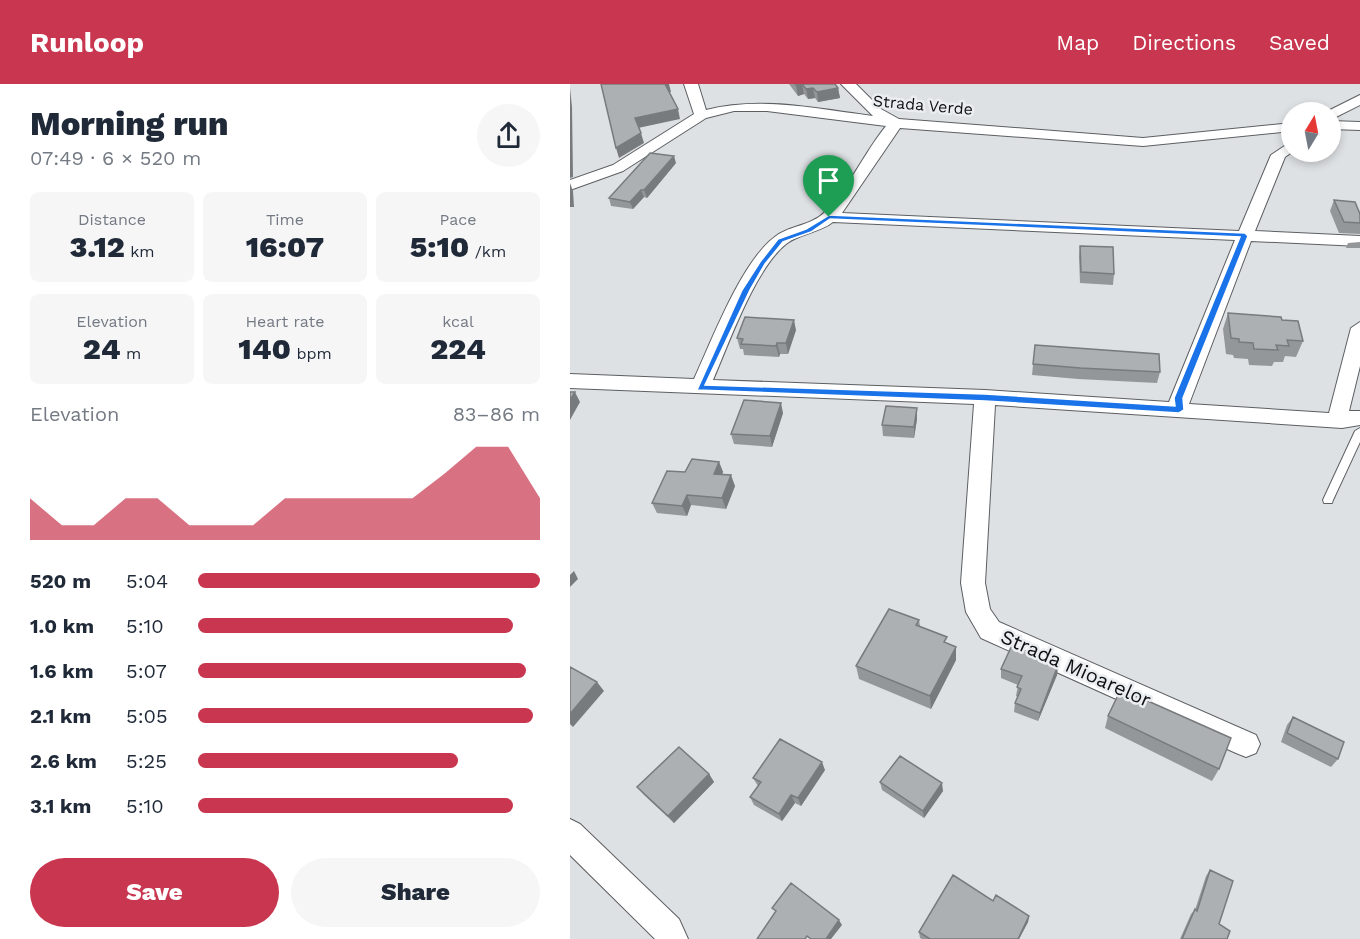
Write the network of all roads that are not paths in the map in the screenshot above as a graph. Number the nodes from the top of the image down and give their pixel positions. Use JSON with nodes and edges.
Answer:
{"nodes":[{"id":1,"x":691,"y":84,"type":"edge"},
{"id":2,"x":848,"y":84,"type":"edge"},
{"id":3,"x":1360,"y":99,"type":"edge"},
{"id":4,"x":1341,"y":110,"type":"edge"},
{"id":5,"x":701,"y":115,"type":"junction"},
{"id":6,"x":896,"y":123,"type":"junction"},
{"id":7,"x":1341,"y":125,"type":"edge"},
{"id":8,"x":1360,"y":126,"type":"edge"},
{"id":9,"x":1281,"y":128,"type":"edge"},
{"id":10,"x":1281,"y":153,"type":"edge"},
{"id":11,"x":570,"y":185,"type":"edge"},
{"id":12,"x":829,"y":217,"type":"junction"},
{"id":13,"x":1245,"y":236,"type":"junction"},
{"id":14,"x":1360,"y":240,"type":"edge"},
{"id":15,"x":1360,"y":328,"type":"edge"},
{"id":16,"x":570,"y":381,"type":"edge"},
{"id":17,"x":700,"y":388,"type":"junction"},
{"id":18,"x":985,"y":398,"type":"junction"},
{"id":19,"x":1179,"y":410,"type":"junction"},
{"id":20,"x":1354,"y":423,"type":"edge"},
{"id":21,"x":1328,"y":500,"type":"dead end"},
{"id":22,"x":1246,"y":744,"type":"dead end"},
{"id":23,"x":570,"y":834,"type":"edge"},
{"id":24,"x":672,"y":939,"type":"edge"}],
"edges":[{"from":1,"to":5,"type":"street"},
{"from":2,"to":6,"type":"street"},
{"from":3,"to":4,"type":"street"},
{"from":5,"to":6,"type":"street","name":"Strada Verde"},
{"from":5,"to":11,"type":"street","name":"Strada Verde"},
{"from":6,"to":9,"type":"street","name":"Strada Verde"},
{"from":6,"to":12,"type":"street"},
{"from":7,"to":8,"type":"street"},
{"from":10,"to":13,"type":"street"},
{"from":12,"to":13,"type":"street"},
{"from":12,"to":17,"type":"street"},
{"from":13,"to":14,"type":"street"},
{"from":13,"to":19,"type":"street"},
{"from":15,"to":20,"type":"street"},
{"from":16,"to":17,"type":"street"},
{"from":17,"to":18,"type":"street"},
{"from":18,"to":19,"type":"street"},
{"from":18,"to":22,"type":"street","name":"Strada Mioarelor"},
{"from":19,"to":20,"type":"street"},
{"from":20,"to":21,"type":"lane"},
{"from":23,"to":24,"type":"street"}]}
